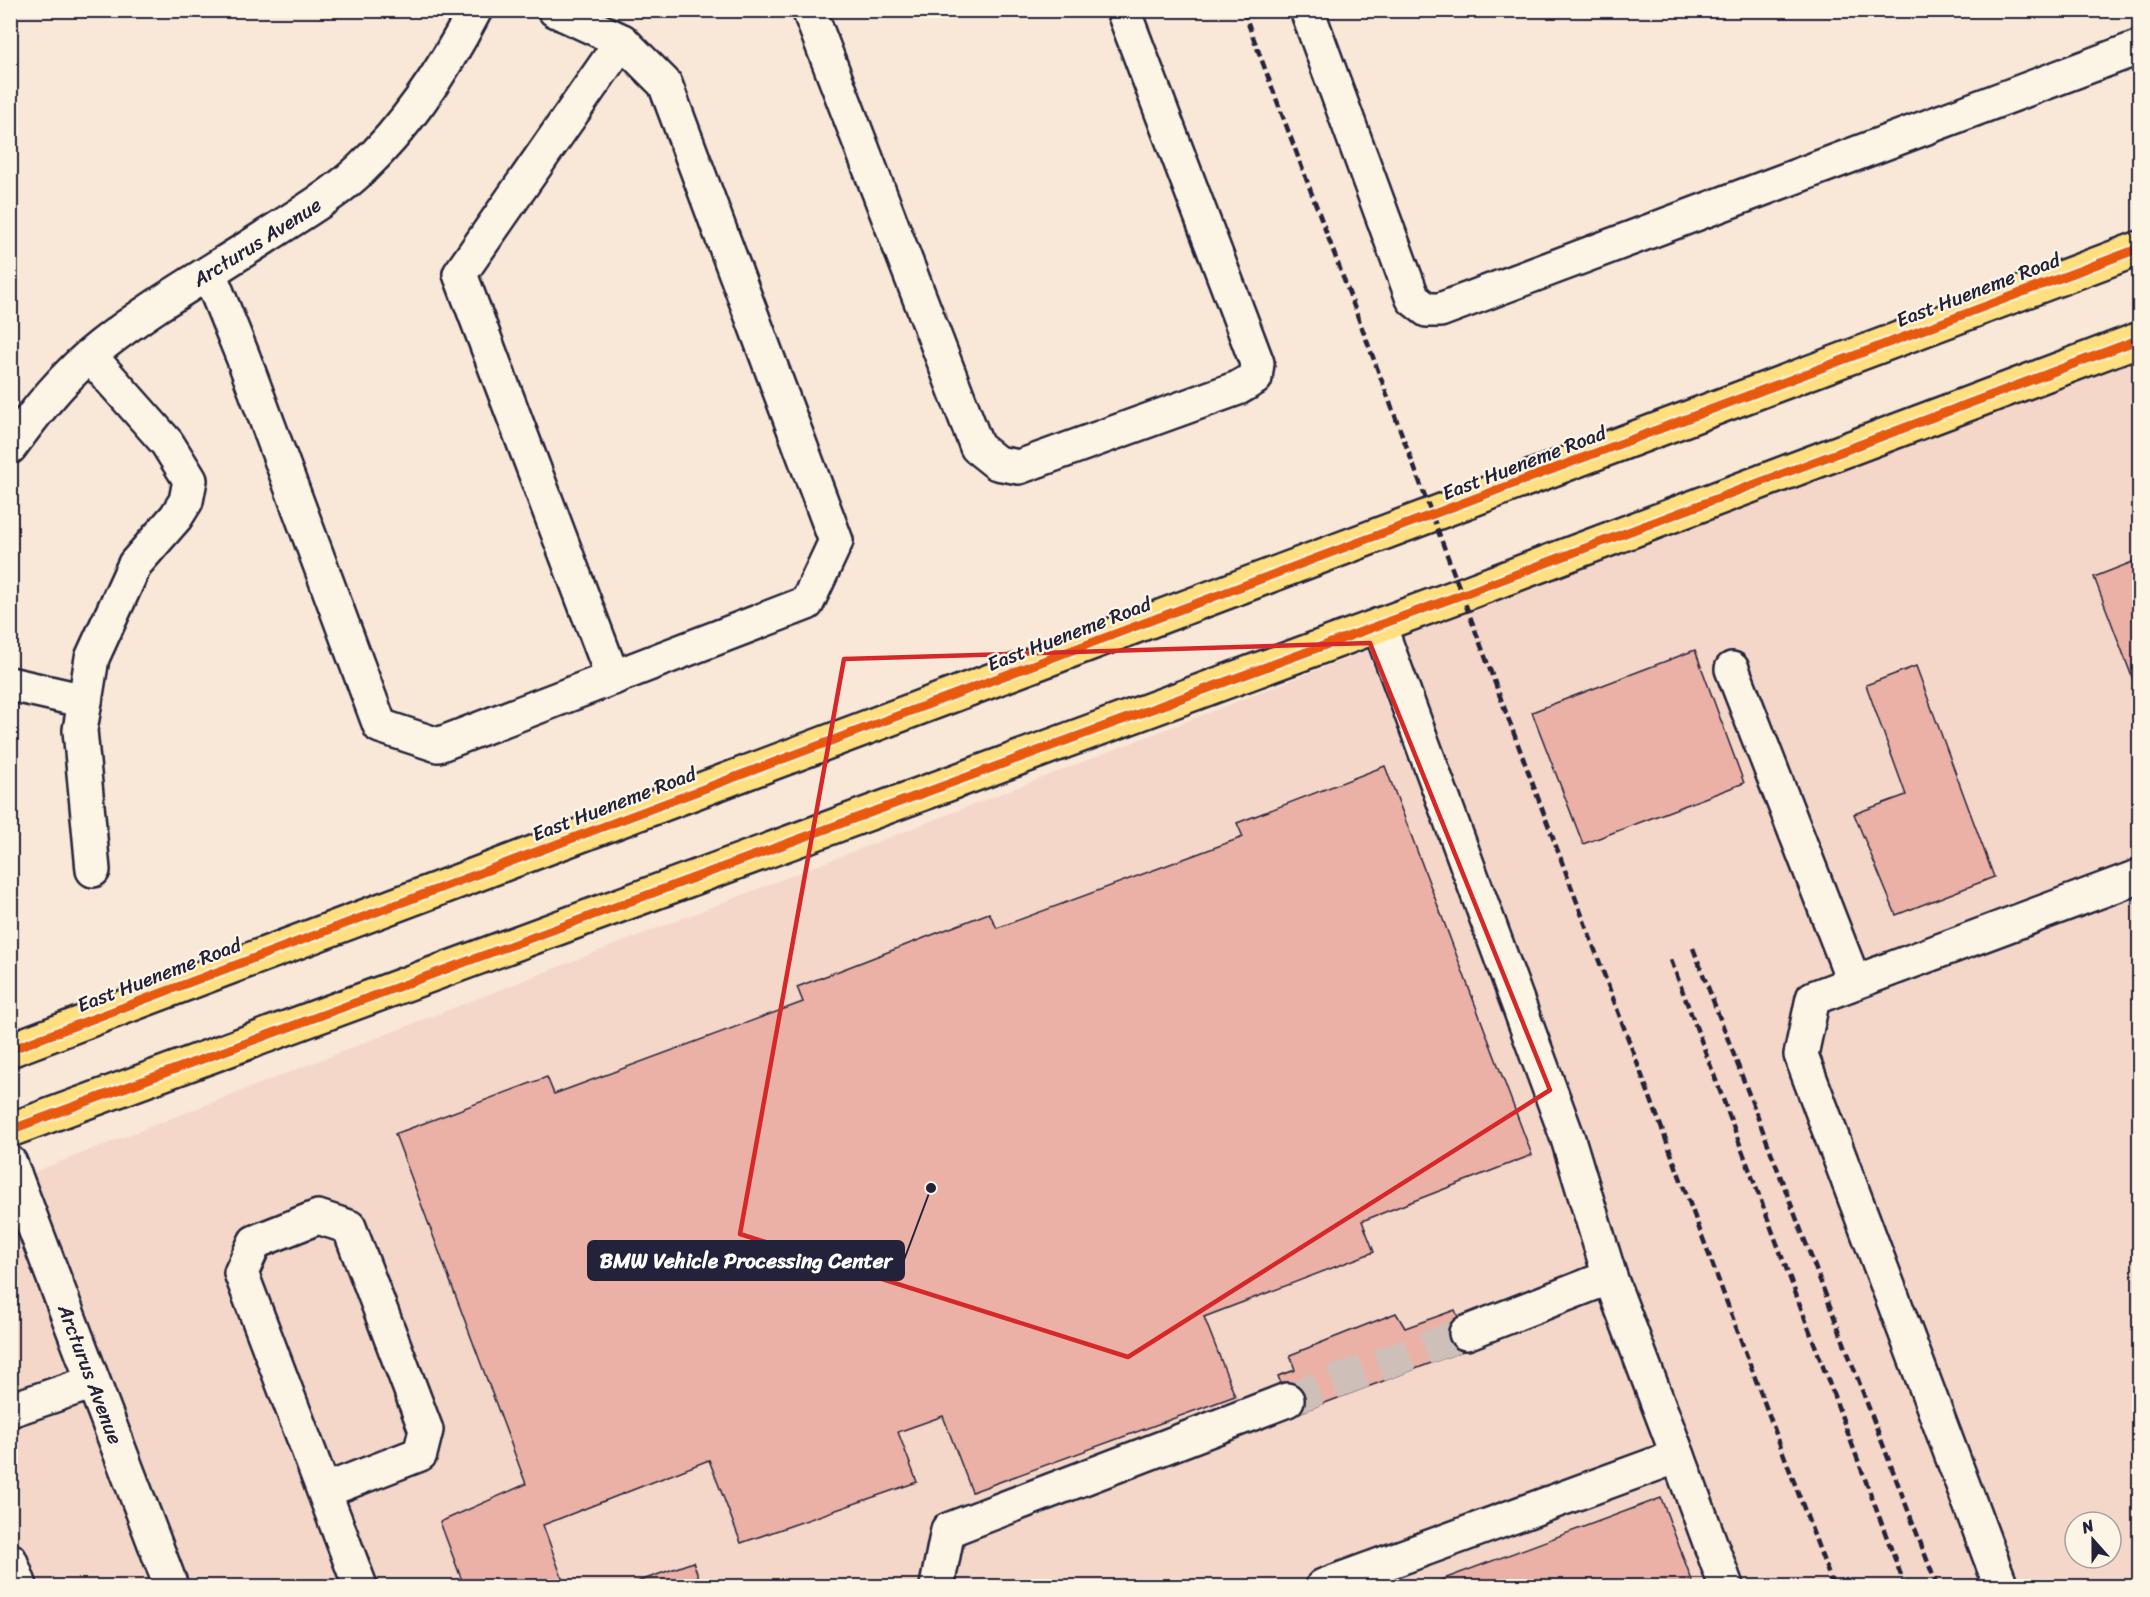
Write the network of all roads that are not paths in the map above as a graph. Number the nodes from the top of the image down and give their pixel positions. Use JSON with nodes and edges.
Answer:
{"nodes":[{"id":1,"x":475,"y":10,"type":"edge"},
{"id":2,"x":555,"y":10,"type":"edge"},
{"id":3,"x":809,"y":10,"type":"edge"},
{"id":4,"x":1123,"y":10,"type":"edge"},
{"id":5,"x":1307,"y":10,"type":"edge"},
{"id":6,"x":622,"y":41,"type":"junction"},
{"id":7,"x":2139,"y":47,"type":"edge"},
{"id":8,"x":2139,"y":248,"type":"edge"},
{"id":9,"x":209,"y":273,"type":"junction"},
{"id":10,"x":2139,"y":339,"type":"edge"},
{"id":11,"x":90,"y":356,"type":"junction"},
{"id":12,"x":10,"y":447,"type":"edge"},
{"id":13,"x":1379,"y":625,"type":"junction"},
{"id":14,"x":1732,"y":669,"type":"dead end"},
{"id":15,"x":613,"y":678,"type":"junction"},
{"id":16,"x":10,"y":684,"type":"edge"},
{"id":17,"x":85,"y":701,"type":"junction"},
{"id":18,"x":93,"y":870,"type":"dead end"},
{"id":19,"x":2139,"y":876,"type":"edge"},
{"id":20,"x":1854,"y":982,"type":"junction"},
{"id":21,"x":10,"y":1050,"type":"edge"},
{"id":22,"x":10,"y":1130,"type":"edge"},
{"id":23,"x":10,"y":1163,"type":"edge"},
{"id":24,"x":1610,"y":1277,"type":"junction"},
{"id":25,"x":1466,"y":1333,"type":"tunnel mouth"},
{"id":26,"x":93,"y":1382,"type":"junction"},
{"id":27,"x":1287,"y":1400,"type":"tunnel mouth"},
{"id":28,"x":10,"y":1410,"type":"edge"},
{"id":29,"x":1678,"y":1456,"type":"junction"},
{"id":30,"x":324,"y":1491,"type":"junction"},
{"id":31,"x":10,"y":1560,"type":"edge"},
{"id":32,"x":358,"y":1586,"type":"edge"},
{"id":33,"x":20,"y":1587,"type":"edge"},
{"id":34,"x":171,"y":1587,"type":"edge"},
{"id":35,"x":937,"y":1587,"type":"edge"},
{"id":36,"x":1323,"y":1587,"type":"edge"},
{"id":37,"x":1726,"y":1587,"type":"edge"},
{"id":38,"x":2001,"y":1587,"type":"edge"}],
"edges":[{"from":1,"to":9,"type":"street","name":"Arcturus Avenue"},
{"from":2,"to":6,"type":"street"},
{"from":3,"to":4,"type":"street"},
{"from":5,"to":7,"type":"street"},
{"from":6,"to":15,"type":"street"},
{"from":6,"to":15,"type":"street"},
{"from":8,"to":21,"type":"main road","name":"East Hueneme Road"},
{"from":9,"to":11,"type":"street","name":"Arcturus Avenue"},
{"from":9,"to":15,"type":"street"},
{"from":10,"to":13,"type":"main road"},
{"from":11,"to":12,"type":"street","name":"Arcturus Avenue"},
{"from":11,"to":17,"type":"street"},
{"from":13,"to":22,"type":"main road"},
{"from":13,"to":24,"type":"street"},
{"from":14,"to":20,"type":"street"},
{"from":16,"to":17,"type":"street"},
{"from":17,"to":18,"type":"street"},
{"from":19,"to":20,"type":"street"},
{"from":20,"to":38,"type":"street"},
{"from":23,"to":26,"type":"street","name":"Arcturus Avenue"},
{"from":24,"to":25,"type":"street"},
{"from":24,"to":29,"type":"street"},
{"from":26,"to":28,"type":"street"},
{"from":26,"to":34,"type":"street","name":"Arcturus Avenue"},
{"from":27,"to":35,"type":"street"},
{"from":29,"to":36,"type":"street"},
{"from":29,"to":37,"type":"street"},
{"from":30,"to":30,"type":"street"},
{"from":30,"to":32,"type":"street"},
{"from":31,"to":33,"type":"street"}]}
